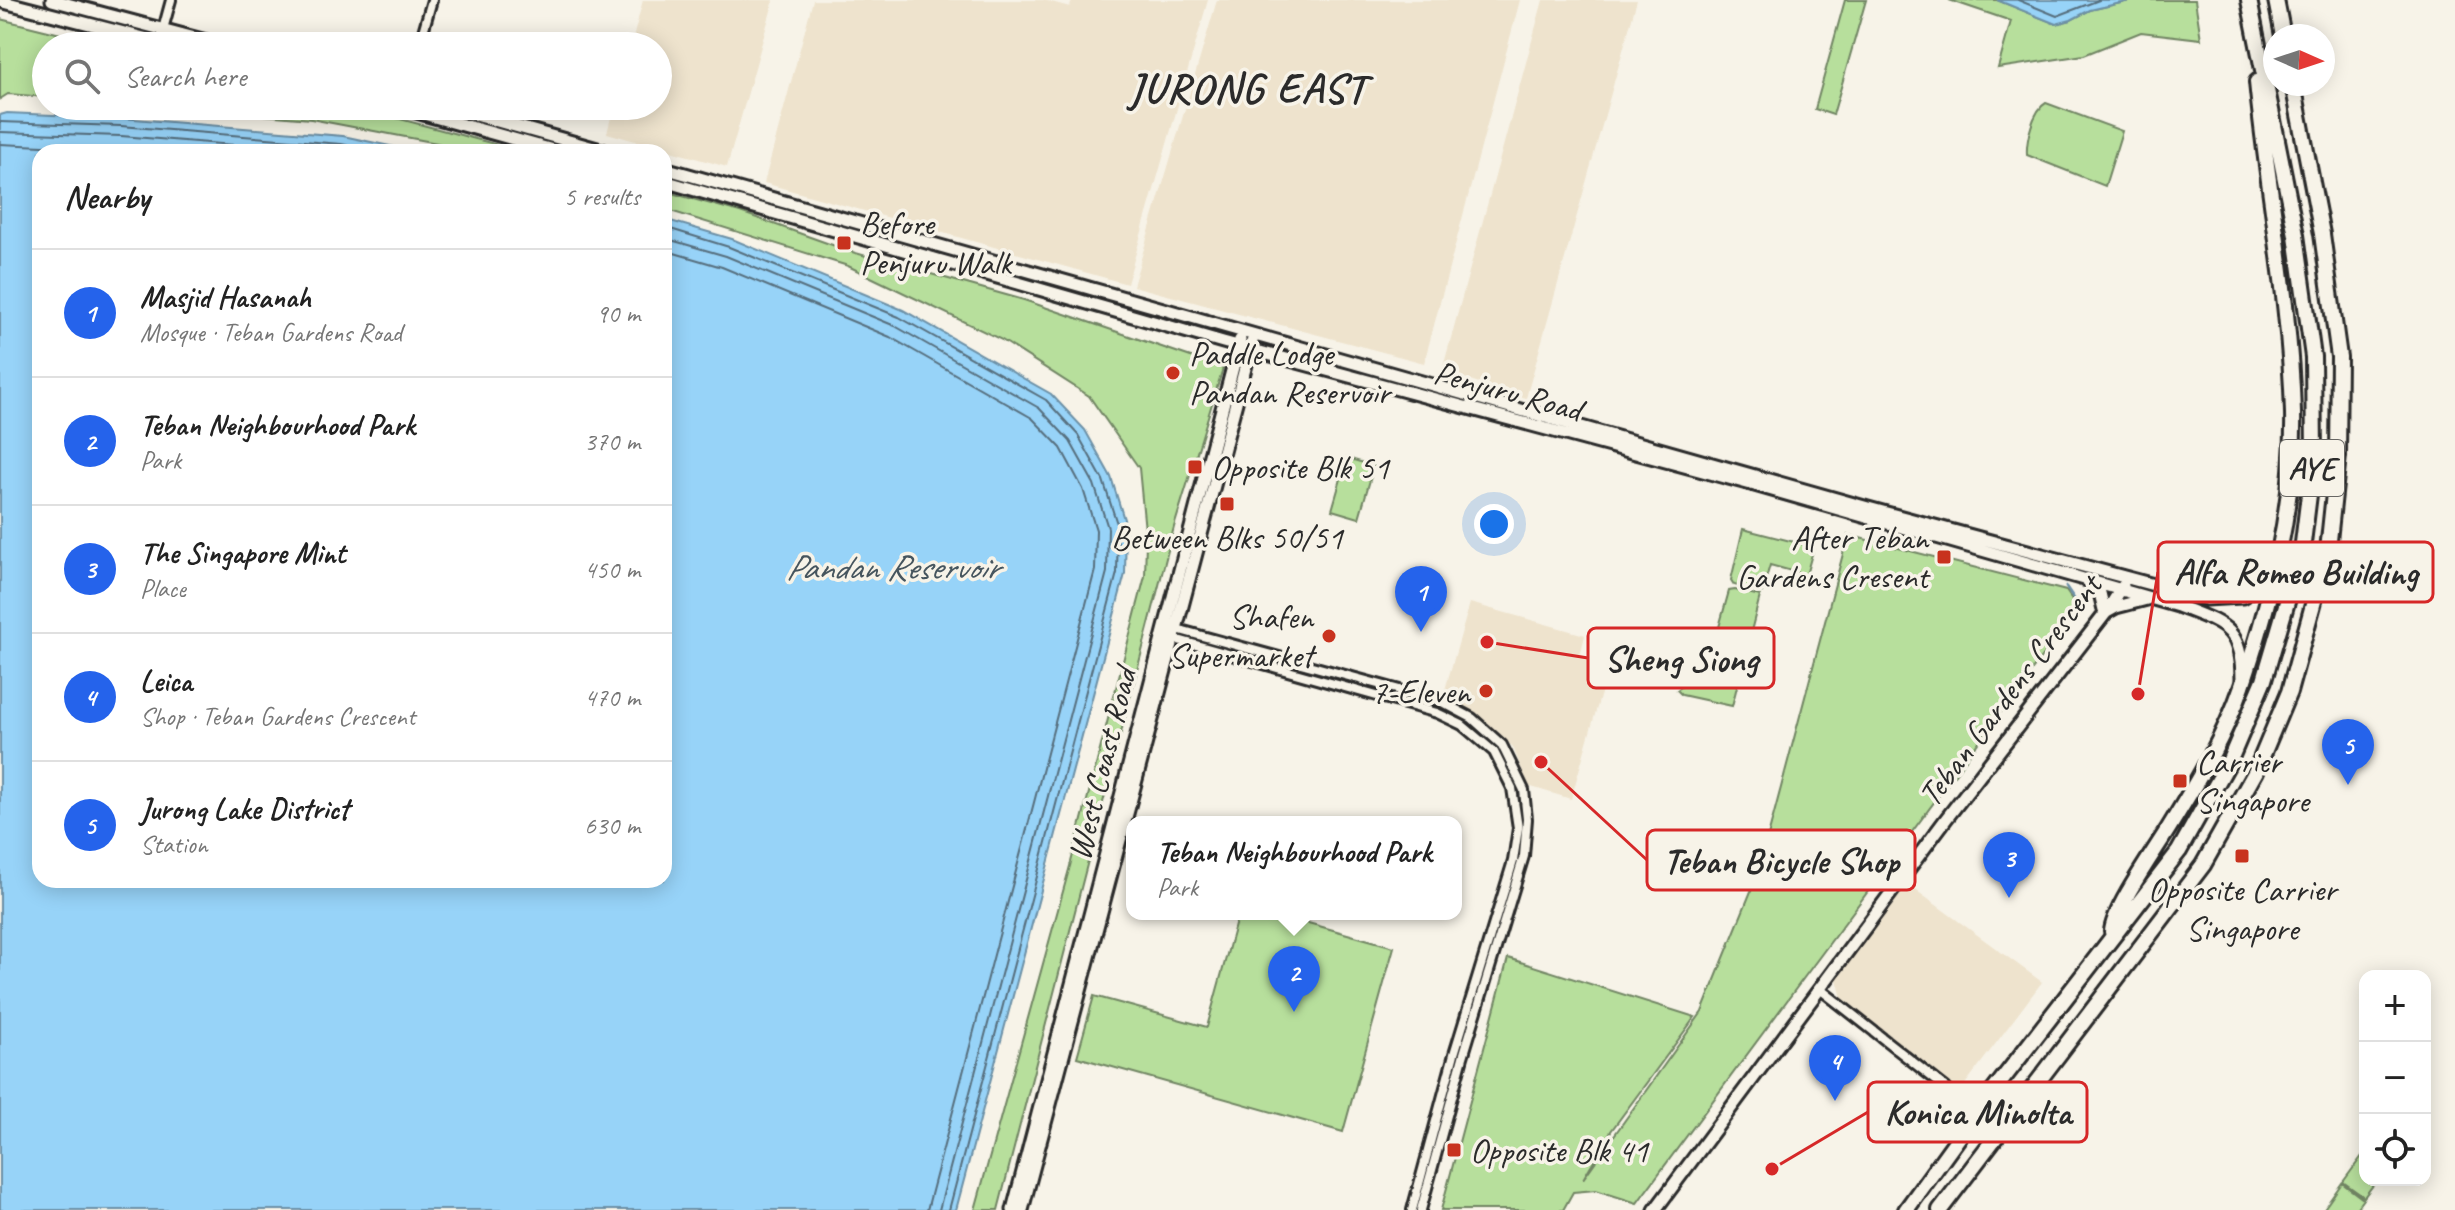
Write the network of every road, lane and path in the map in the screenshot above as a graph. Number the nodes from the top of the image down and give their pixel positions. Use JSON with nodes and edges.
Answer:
{"nodes":[{"id":1,"x":52,"y":0,"type":"edge"},
{"id":2,"x":171,"y":0,"type":"edge"},
{"id":3,"x":432,"y":0,"type":"edge"},
{"id":4,"x":2276,"y":0,"type":"edge"},
{"id":5,"x":0,"y":1,"type":"edge"},
{"id":6,"x":2250,"y":4,"type":"edge"},
{"id":7,"x":2281,"y":24,"type":"edge"},
{"id":8,"x":163,"y":29,"type":"junction"},
{"id":9,"x":121,"y":32,"type":"edge"},
{"id":10,"x":162,"y":32,"type":"edge"},
{"id":11,"x":174,"y":32,"type":"edge"},
{"id":12,"x":423,"y":32,"type":"edge"},
{"id":13,"x":2295,"y":96,"type":"edge"},
{"id":14,"x":446,"y":120,"type":"edge"},
{"id":15,"x":494,"y":120,"type":"edge"},
{"id":16,"x":532,"y":144,"type":"edge"},
{"id":17,"x":579,"y":144,"type":"edge"},
{"id":18,"x":672,"y":170,"type":"edge"},
{"id":19,"x":672,"y":183,"type":"edge"},
{"id":20,"x":1248,"y":332,"type":"junction"},
{"id":21,"x":1244,"y":347,"type":"junction"},
{"id":22,"x":1721,"y":470,"type":"junction"},
{"id":23,"x":2274,"y":576,"type":"junction"},
{"id":24,"x":2127,"y":579,"type":"junction"},
{"id":25,"x":2092,"y":582,"type":"junction"},
{"id":26,"x":2120,"y":590,"type":"junction"},
{"id":27,"x":2148,"y":598,"type":"junction"},
{"id":28,"x":2105,"y":614,"type":"junction"},
{"id":29,"x":1169,"y":632,"type":"junction"},
{"id":30,"x":2241,"y":688,"type":"junction"},
{"id":31,"x":2112,"y":936,"type":"junction"},
{"id":32,"x":1820,"y":989,"type":"junction"},
{"id":33,"x":1458,"y":1056,"type":"junction"},
{"id":34,"x":1946,"y":1088,"type":"dead end"},
{"id":35,"x":1013,"y":1210,"type":"edge"},
{"id":36,"x":1022,"y":1210,"type":"edge"},
{"id":37,"x":1412,"y":1210,"type":"edge"},
{"id":38,"x":1421,"y":1210,"type":"edge"},
{"id":39,"x":1655,"y":1210,"type":"edge"},
{"id":40,"x":1906,"y":1210,"type":"edge"},
{"id":41,"x":1940,"y":1210,"type":"edge"}],
"edges":[{"from":1,"to":8,"type":"main road"},
{"from":2,"to":8,"type":"street"},
{"from":3,"to":12,"type":"street"},
{"from":4,"to":7,"type":"highway"},
{"from":5,"to":9,"type":"main road"},
{"from":6,"to":23,"type":"highway"},
{"from":6,"to":31,"type":"highway","number":"AYE"},
{"from":8,"to":10,"type":"street"},
{"from":8,"to":11,"type":"main road"},
{"from":13,"to":41,"type":"highway","number":"AYE"},
{"from":14,"to":16,"type":"main road"},
{"from":15,"to":17,"type":"main road"},
{"from":18,"to":20,"type":"main road","name":"Penjuru Road"},
{"from":19,"to":21,"type":"main road","name":"Penjuru Road"},
{"from":20,"to":21,"type":"main road","name":"West Coast Road"},
{"from":20,"to":22,"type":"main road","name":"Penjuru Road"},
{"from":21,"to":22,"type":"main road","name":"Penjuru Road"},
{"from":21,"to":29,"type":"main road","name":"West Coast Road"},
{"from":22,"to":24,"type":"main road","name":"Penjuru Road"},
{"from":22,"to":25,"type":"main road","name":"Penjuru Road"},
{"from":23,"to":24,"type":"main road","name":"Penjuru Road"},
{"from":23,"to":30,"type":"highway"},
{"from":24,"to":26,"type":"main road","name":"Teban Gardens Crescent"},
{"from":25,"to":26,"type":"main road","name":"Penjuru Road"},
{"from":25,"to":28,"type":"main road"},
{"from":26,"to":27,"type":"main road","name":"Penjuru Road"},
{"from":26,"to":28,"type":"main road","name":"Teban Gardens Crescent"},
{"from":27,"to":28,"type":"main road"},
{"from":27,"to":30,"type":"main road","name":"Penjuru Road"},
{"from":28,"to":32,"type":"main road","name":"Teban Gardens Crescent"},
{"from":29,"to":33,"type":"street"},
{"from":29,"to":35,"type":"main road","name":"West Coast Road"},
{"from":29,"to":36,"type":"main road","name":"West Coast Road"},
{"from":30,"to":31,"type":"highway"},
{"from":31,"to":40,"type":"highway","number":"AYE"},
{"from":32,"to":34,"type":"street"},
{"from":32,"to":39,"type":"main road","name":"Teban Gardens Crescent"},
{"from":33,"to":37,"type":"street"},
{"from":33,"to":38,"type":"street"}]}
